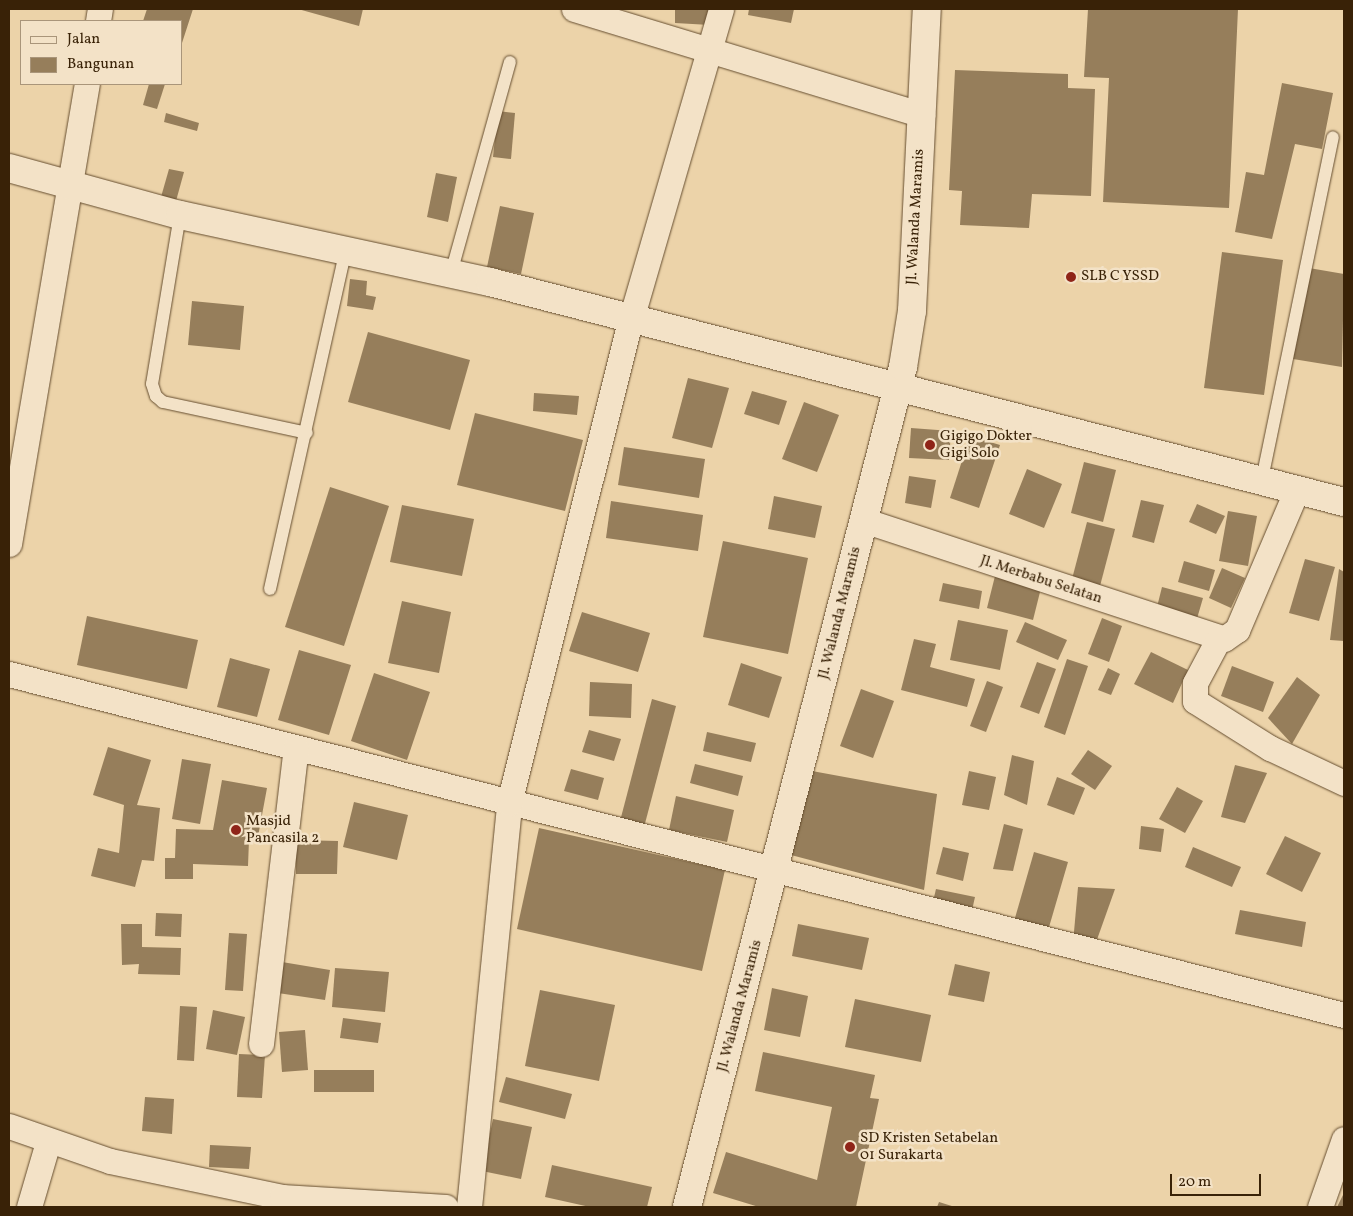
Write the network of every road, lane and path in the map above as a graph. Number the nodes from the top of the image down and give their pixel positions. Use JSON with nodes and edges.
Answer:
{"nodes":[{"id":1,"x":574,"y":9,"type":"edge"},
{"id":2,"x":720,"y":9,"type":"edge"},
{"id":3,"x":927,"y":9,"type":"edge"},
{"id":4,"x":707,"y":50,"type":"junction"},
{"id":5,"x":510,"y":62,"type":"dead end"},
{"id":6,"x":87,"y":85,"type":"edge"},
{"id":7,"x":922,"y":116,"type":"junction"},
{"id":8,"x":1333,"y":138,"type":"dead end"},
{"id":9,"x":9,"y":168,"type":"edge"},
{"id":10,"x":69,"y":186,"type":"junction"},
{"id":11,"x":180,"y":215,"type":"junction"},
{"id":12,"x":346,"y":249,"type":"junction"},
{"id":13,"x":451,"y":273,"type":"junction"},
{"id":14,"x":631,"y":319,"type":"junction"},
{"id":15,"x":898,"y":387,"type":"junction"},
{"id":16,"x":307,"y":433,"type":"junction"},
{"id":17,"x":1261,"y":484,"type":"junction"},
{"id":18,"x":1296,"y":492,"type":"junction"},
{"id":19,"x":1344,"y":502,"type":"edge"},
{"id":20,"x":864,"y":520,"type":"junction"},
{"id":21,"x":9,"y":544,"type":"edge"},
{"id":22,"x":270,"y":589,"type":"dead end"},
{"id":23,"x":1219,"y":638,"type":"junction"},
{"id":24,"x":9,"y":674,"type":"edge"},
{"id":25,"x":296,"y":748,"type":"junction"},
{"id":26,"x":1344,"y":783,"type":"edge"},
{"id":27,"x":509,"y":803,"type":"junction"},
{"id":28,"x":775,"y":871,"type":"junction"},
{"id":29,"x":1344,"y":1014,"type":"edge"},
{"id":30,"x":261,"y":1044,"type":"dead end"},
{"id":31,"x":9,"y":1126,"type":"edge"},
{"id":32,"x":1344,"y":1140,"type":"edge"},
{"id":33,"x":48,"y":1142,"type":"junction"},
{"id":34,"x":283,"y":1202,"type":"edge"},
{"id":35,"x":29,"y":1207,"type":"edge"},
{"id":36,"x":446,"y":1207,"type":"edge"},
{"id":37,"x":468,"y":1207,"type":"edge"},
{"id":38,"x":687,"y":1207,"type":"edge"},
{"id":39,"x":1320,"y":1207,"type":"edge"}],
"edges":[{"from":1,"to":4,"type":"street"},
{"from":2,"to":4,"type":"street"},
{"from":3,"to":7,"type":"main road","name":"Jl. Walanda Maramis"},
{"from":4,"to":7,"type":"street"},
{"from":4,"to":14,"type":"street"},
{"from":5,"to":13,"type":"lane"},
{"from":6,"to":10,"type":"street"},
{"from":7,"to":15,"type":"main road","name":"Jl. Walanda Maramis"},
{"from":8,"to":17,"type":"lane"},
{"from":9,"to":10,"type":"main road"},
{"from":10,"to":11,"type":"main road"},
{"from":10,"to":21,"type":"street"},
{"from":11,"to":12,"type":"main road"},
{"from":11,"to":16,"type":"lane"},
{"from":12,"to":13,"type":"main road"},
{"from":12,"to":16,"type":"lane"},
{"from":13,"to":14,"type":"main road"},
{"from":14,"to":15,"type":"main road"},
{"from":14,"to":27,"type":"street"},
{"from":15,"to":17,"type":"main road"},
{"from":15,"to":20,"type":"main road","name":"Jl. Walanda Maramis"},
{"from":16,"to":22,"type":"lane"},
{"from":17,"to":18,"type":"main road"},
{"from":18,"to":19,"type":"main road"},
{"from":18,"to":23,"type":"street"},
{"from":20,"to":23,"type":"street","name":"Jl. Merbabu Selatan"},
{"from":20,"to":28,"type":"main road","name":"Jl. Walanda Maramis"},
{"from":23,"to":26,"type":"street"},
{"from":24,"to":25,"type":"street"},
{"from":25,"to":27,"type":"street"},
{"from":25,"to":30,"type":"street"},
{"from":27,"to":28,"type":"street"},
{"from":27,"to":37,"type":"street"},
{"from":28,"to":29,"type":"street"},
{"from":28,"to":38,"type":"main road","name":"Jl. Walanda Maramis"},
{"from":31,"to":33,"type":"street"},
{"from":32,"to":39,"type":"street"},
{"from":33,"to":34,"type":"street"},
{"from":33,"to":35,"type":"street"},
{"from":34,"to":36,"type":"street"}]}
